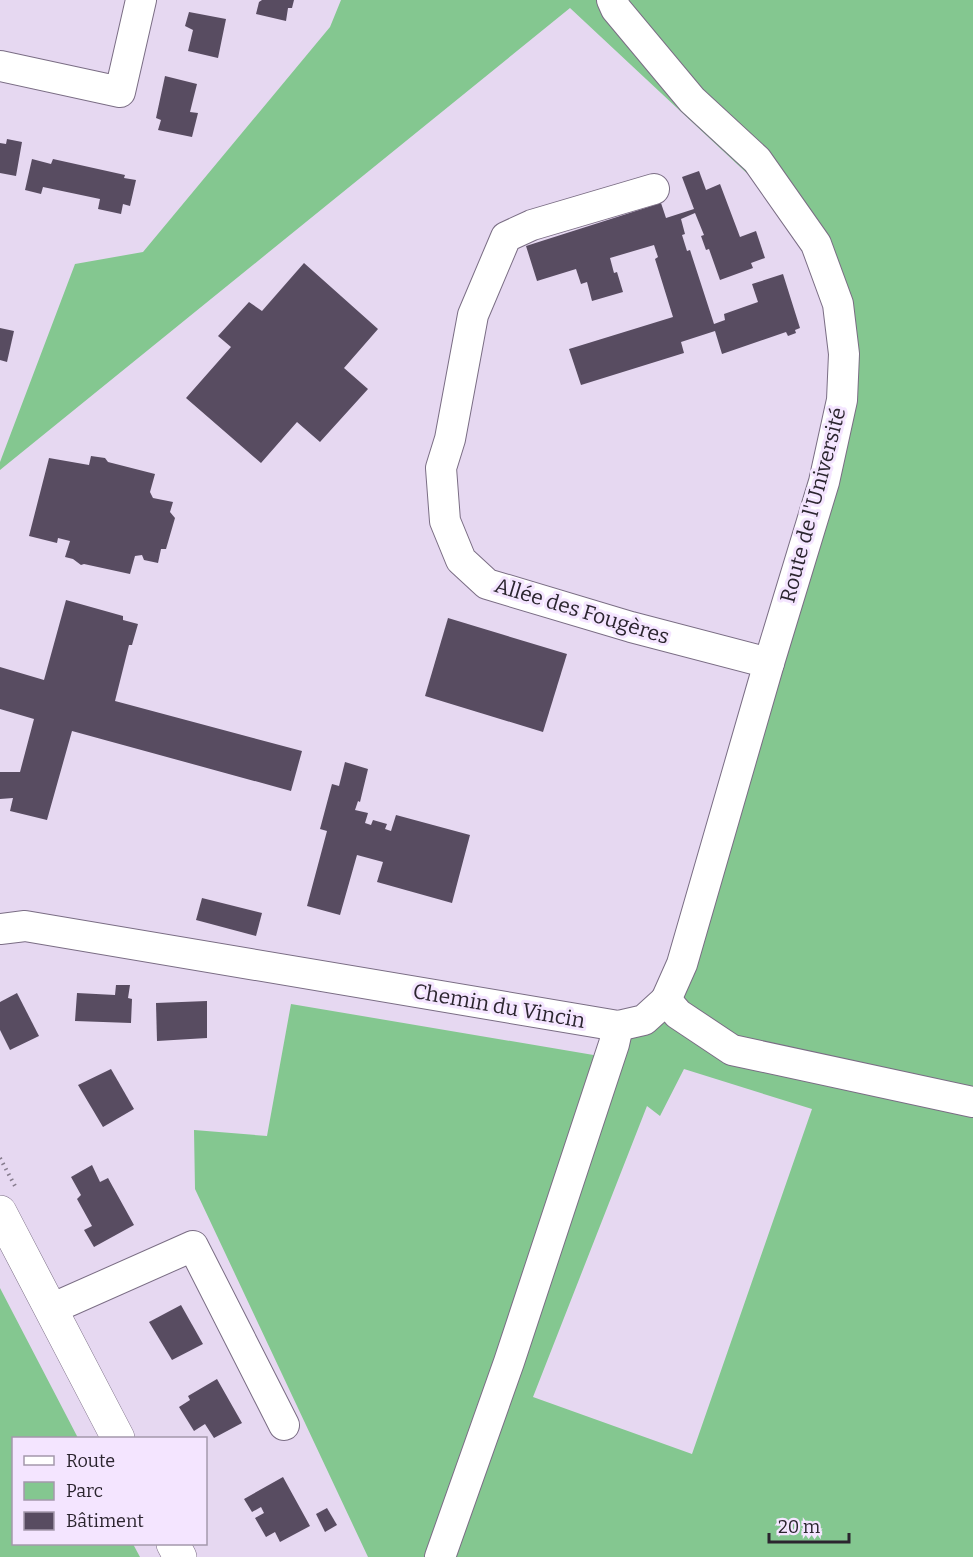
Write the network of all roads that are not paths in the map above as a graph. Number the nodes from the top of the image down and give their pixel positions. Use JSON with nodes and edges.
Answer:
{"nodes":[{"id":1,"x":141,"y":0,"type":"edge"},
{"id":2,"x":612,"y":0,"type":"edge"},
{"id":3,"x":0,"y":66,"type":"edge"},
{"id":4,"x":654,"y":189,"type":"dead end"},
{"id":5,"x":769,"y":663,"type":"junction"},
{"id":6,"x":12,"y":927,"type":"edge"},
{"id":7,"x":666,"y":1000,"type":"junction"},
{"id":8,"x":618,"y":1026,"type":"junction"},
{"id":9,"x":973,"y":1102,"type":"edge"},
{"id":10,"x":0,"y":1212,"type":"edge"},
{"id":11,"x":51,"y":1309,"type":"junction"},
{"id":12,"x":285,"y":1425,"type":"dead end"},
{"id":13,"x":117,"y":1437,"type":"edge"},
{"id":14,"x":440,"y":1557,"type":"edge"}],
"edges":[{"from":1,"to":3,"type":"street"},
{"from":2,"to":5,"type":"street","name":"Route de l'Université"},
{"from":4,"to":5,"type":"street","name":"Allée des Fougères"},
{"from":5,"to":7,"type":"street","name":"Route de l'Université"},
{"from":6,"to":8,"type":"street","name":"Chemin du Vincin"},
{"from":7,"to":8,"type":"street","name":"Chemin du Vincin"},
{"from":7,"to":9,"type":"street"},
{"from":8,"to":14,"type":"street"},
{"from":10,"to":11,"type":"main road"},
{"from":11,"to":12,"type":"street"},
{"from":11,"to":13,"type":"main road"}]}
